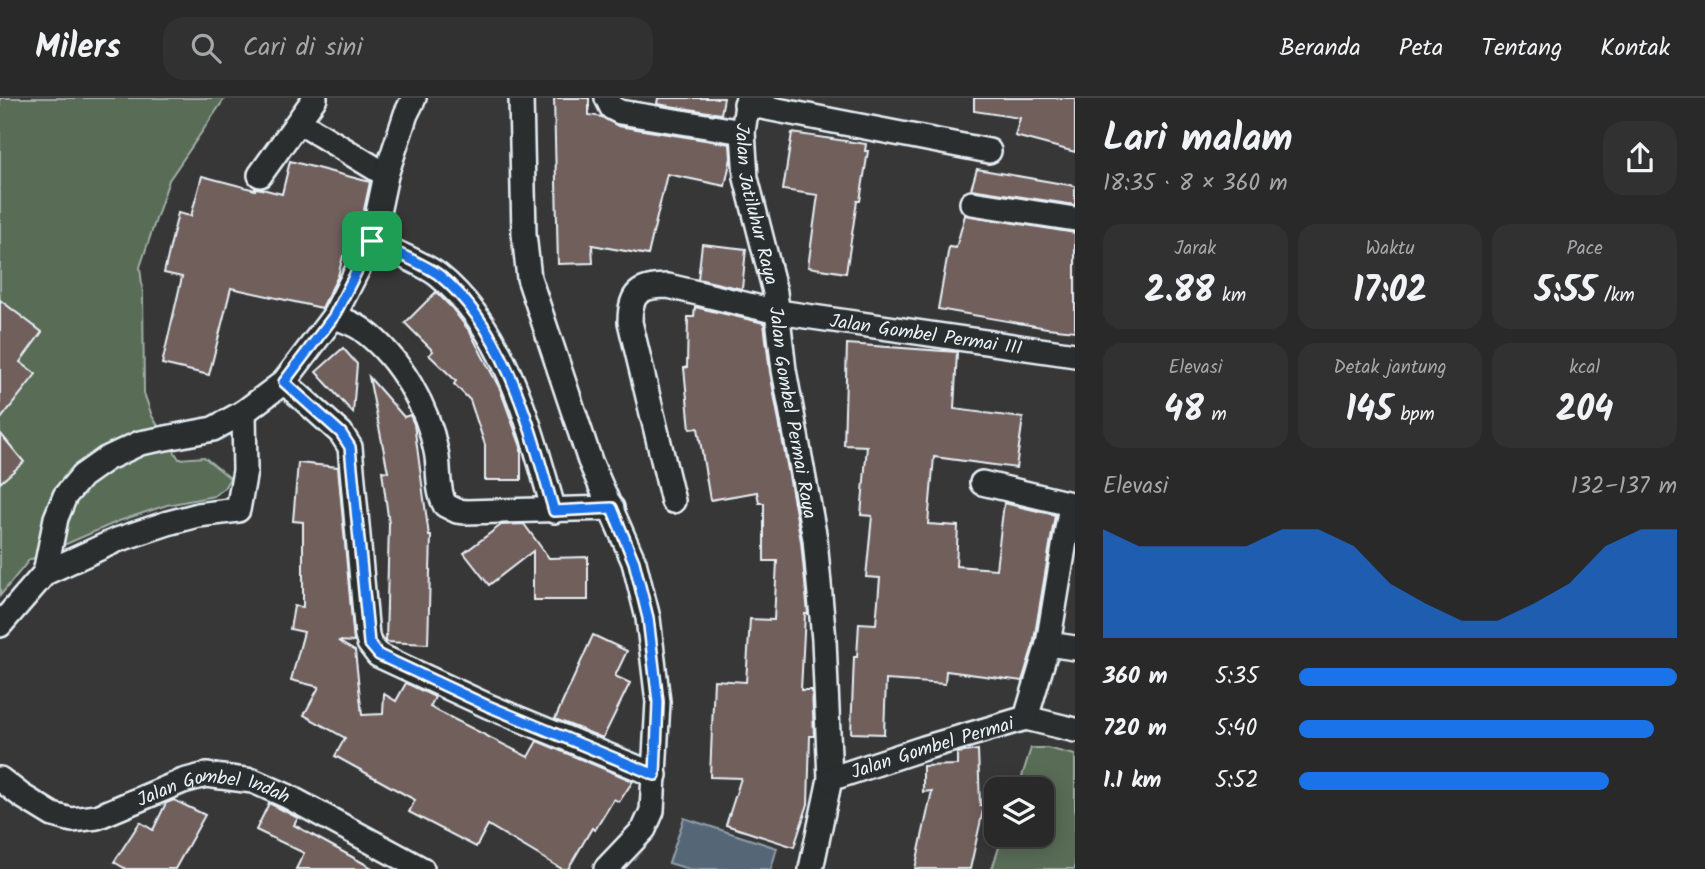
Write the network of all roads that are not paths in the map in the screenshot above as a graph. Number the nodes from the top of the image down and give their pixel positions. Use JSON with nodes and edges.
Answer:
{"nodes":[{"id":1,"x":315,"y":98,"type":"edge"},
{"id":2,"x":414,"y":98,"type":"edge"},
{"id":3,"x":521,"y":98,"type":"edge"},
{"id":4,"x":607,"y":98,"type":"edge"},
{"id":5,"x":747,"y":101,"type":"edge"},
{"id":6,"x":299,"y":122,"type":"junction"},
{"id":7,"x":743,"y":132,"type":"junction"},
{"id":8,"x":989,"y":150,"type":"dead end"},
{"id":9,"x":260,"y":175,"type":"dead end"},
{"id":10,"x":386,"y":175,"type":"junction"},
{"id":11,"x":972,"y":203,"type":"dead end"},
{"id":12,"x":1075,"y":219,"type":"edge"},
{"id":13,"x":372,"y":241,"type":"junction"},
{"id":14,"x":778,"y":312,"type":"junction"},
{"id":15,"x":334,"y":316,"type":"junction"},
{"id":16,"x":1075,"y":355,"type":"edge"},
{"id":17,"x":284,"y":382,"type":"junction"},
{"id":18,"x":244,"y":412,"type":"junction"},
{"id":19,"x":982,"y":483,"type":"dead end"},
{"id":20,"x":673,"y":501,"type":"dead end"},
{"id":21,"x":1073,"y":505,"type":"edge"},
{"id":22,"x":612,"y":508,"type":"junction"},
{"id":23,"x":554,"y":511,"type":"junction"},
{"id":24,"x":45,"y":573,"type":"junction"},
{"id":25,"x":0,"y":625,"type":"edge"},
{"id":26,"x":1048,"y":643,"type":"junction"},
{"id":27,"x":1075,"y":648,"type":"edge"},
{"id":28,"x":1026,"y":718,"type":"junction"},
{"id":29,"x":1075,"y":730,"type":"edge"},
{"id":30,"x":655,"y":775,"type":"junction"},
{"id":31,"x":0,"y":779,"type":"edge"},
{"id":32,"x":830,"y":779,"type":"junction"},
{"id":33,"x":422,"y":869,"type":"edge"},
{"id":34,"x":606,"y":869,"type":"edge"},
{"id":35,"x":811,"y":869,"type":"edge"}],
"edges":[{"from":1,"to":6,"type":"street"},
{"from":2,"to":10,"type":"street"},
{"from":3,"to":22,"type":"street"},
{"from":4,"to":7,"type":"street"},
{"from":5,"to":7,"type":"street","name":"Jalan Jatiluhur Raya"},
{"from":5,"to":8,"type":"street"},
{"from":6,"to":9,"type":"street"},
{"from":6,"to":10,"type":"street"},
{"from":7,"to":14,"type":"street","name":"Jalan Jatiluhur Raya"},
{"from":10,"to":13,"type":"street"},
{"from":11,"to":12,"type":"street"},
{"from":13,"to":15,"type":"street"},
{"from":13,"to":23,"type":"street"},
{"from":14,"to":16,"type":"street","name":"Jalan Gombel Permai III"},
{"from":14,"to":20,"type":"street","name":"Jalan Gombel Permai Raya"},
{"from":14,"to":32,"type":"street","name":"Jalan Gombel Permai Raya"},
{"from":15,"to":17,"type":"street"},
{"from":15,"to":23,"type":"street"},
{"from":17,"to":18,"type":"street"},
{"from":17,"to":30,"type":"street"},
{"from":18,"to":24,"type":"street"},
{"from":18,"to":24,"type":"street"},
{"from":19,"to":21,"type":"street"},
{"from":21,"to":26,"type":"street","name":"Jalan Gombel Permai"},
{"from":22,"to":23,"type":"street"},
{"from":22,"to":30,"type":"street"},
{"from":24,"to":25,"type":"street"},
{"from":26,"to":27,"type":"street"},
{"from":26,"to":28,"type":"street","name":"Jalan Gombel Permai"},
{"from":28,"to":29,"type":"street"},
{"from":28,"to":32,"type":"street","name":"Jalan Gombel Permai"},
{"from":30,"to":34,"type":"street"},
{"from":31,"to":33,"type":"street","name":"Jalan Gombel Indah"},
{"from":32,"to":35,"type":"street","name":"Jalan Gombel Permai Raya"}]}
